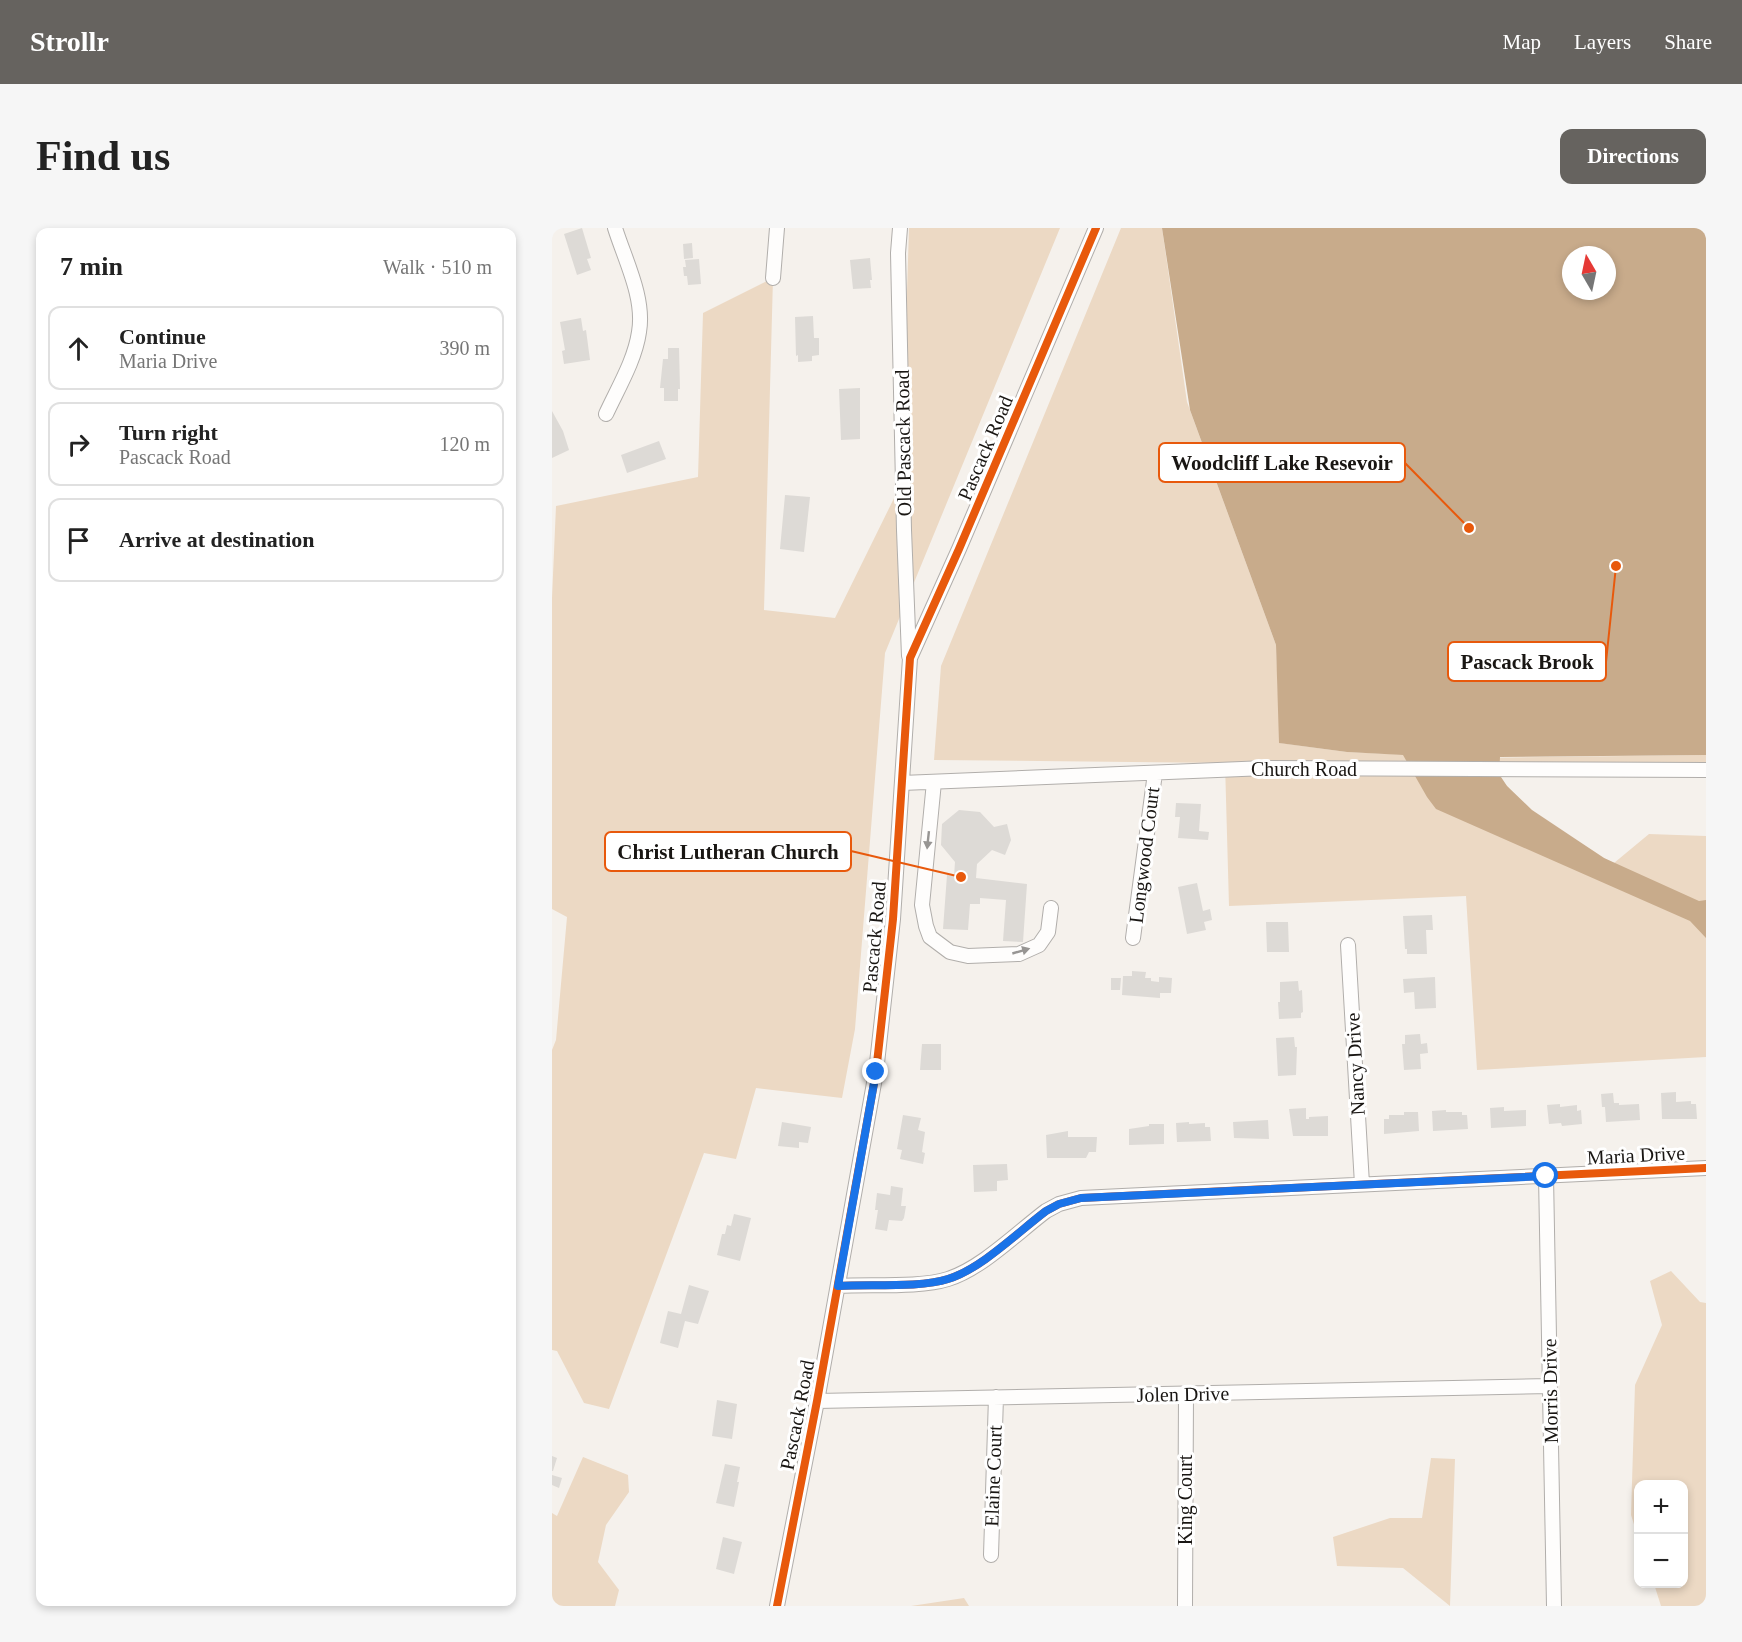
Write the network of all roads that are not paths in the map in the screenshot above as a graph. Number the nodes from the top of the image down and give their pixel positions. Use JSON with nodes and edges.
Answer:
{"nodes":[{"id":1,"x":615,"y":228,"type":"edge"},
{"id":2,"x":777,"y":228,"type":"edge"},
{"id":3,"x":900,"y":228,"type":"edge"},
{"id":4,"x":1096,"y":228,"type":"edge"},
{"id":5,"x":773,"y":278,"type":"dead end"},
{"id":6,"x":606,"y":414,"type":"dead end"},
{"id":7,"x":910,"y":658,"type":"junction"},
{"id":8,"x":1706,"y":770,"type":"edge"},
{"id":9,"x":1155,"y":773,"type":"junction"},
{"id":10,"x":934,"y":782,"type":"junction"},
{"id":11,"x":902,"y":783,"type":"junction"},
{"id":12,"x":1051,"y":908,"type":"dead end"},
{"id":13,"x":1133,"y":938,"type":"dead end"},
{"id":14,"x":1348,"y":945,"type":"dead end"},
{"id":15,"x":1706,"y":1168,"type":"edge"},
{"id":16,"x":1546,"y":1176,"type":"junction"},
{"id":17,"x":1362,"y":1184,"type":"junction"},
{"id":18,"x":838,"y":1286,"type":"junction"},
{"id":19,"x":1550,"y":1386,"type":"junction"},
{"id":20,"x":1186,"y":1394,"type":"junction"},
{"id":21,"x":996,"y":1397,"type":"junction"},
{"id":22,"x":817,"y":1401,"type":"junction"},
{"id":23,"x":991,"y":1555,"type":"dead end"},
{"id":24,"x":777,"y":1606,"type":"edge"},
{"id":25,"x":1185,"y":1606,"type":"edge"},
{"id":26,"x":1554,"y":1606,"type":"edge"}],
"edges":[{"from":1,"to":6,"type":"street"},
{"from":2,"to":5,"type":"street"},
{"from":3,"to":7,"type":"street","name":"Old Pascack Road"},
{"from":4,"to":7,"type":"street","name":"Pascack Road"},
{"from":7,"to":11,"type":"street","name":"Pascack Road"},
{"from":8,"to":9,"type":"street","name":"Church Road"},
{"from":9,"to":10,"type":"street","name":"Church Road"},
{"from":9,"to":13,"type":"street","name":"Longwood Court"},
{"from":10,"to":11,"type":"street","name":"Church Road"},
{"from":10,"to":12,"type":"street","one_way":true},
{"from":11,"to":18,"type":"street","name":"Pascack Road"},
{"from":14,"to":17,"type":"street","name":"Nancy Drive"},
{"from":15,"to":16,"type":"street","name":"Maria Drive"},
{"from":16,"to":17,"type":"street","name":"Maria Drive"},
{"from":16,"to":19,"type":"street","name":"Morris Drive"},
{"from":17,"to":18,"type":"street","name":"Maria Drive"},
{"from":18,"to":22,"type":"street","name":"Pascack Road"},
{"from":19,"to":20,"type":"street","name":"Jolen Drive"},
{"from":19,"to":26,"type":"street","name":"Morris Drive"},
{"from":20,"to":21,"type":"street","name":"Jolen Drive"},
{"from":20,"to":25,"type":"street","name":"King Court"},
{"from":21,"to":22,"type":"street","name":"Jolen Drive"},
{"from":21,"to":23,"type":"street","name":"Elaine Court"},
{"from":22,"to":24,"type":"street","name":"Pascack Road"}]}
